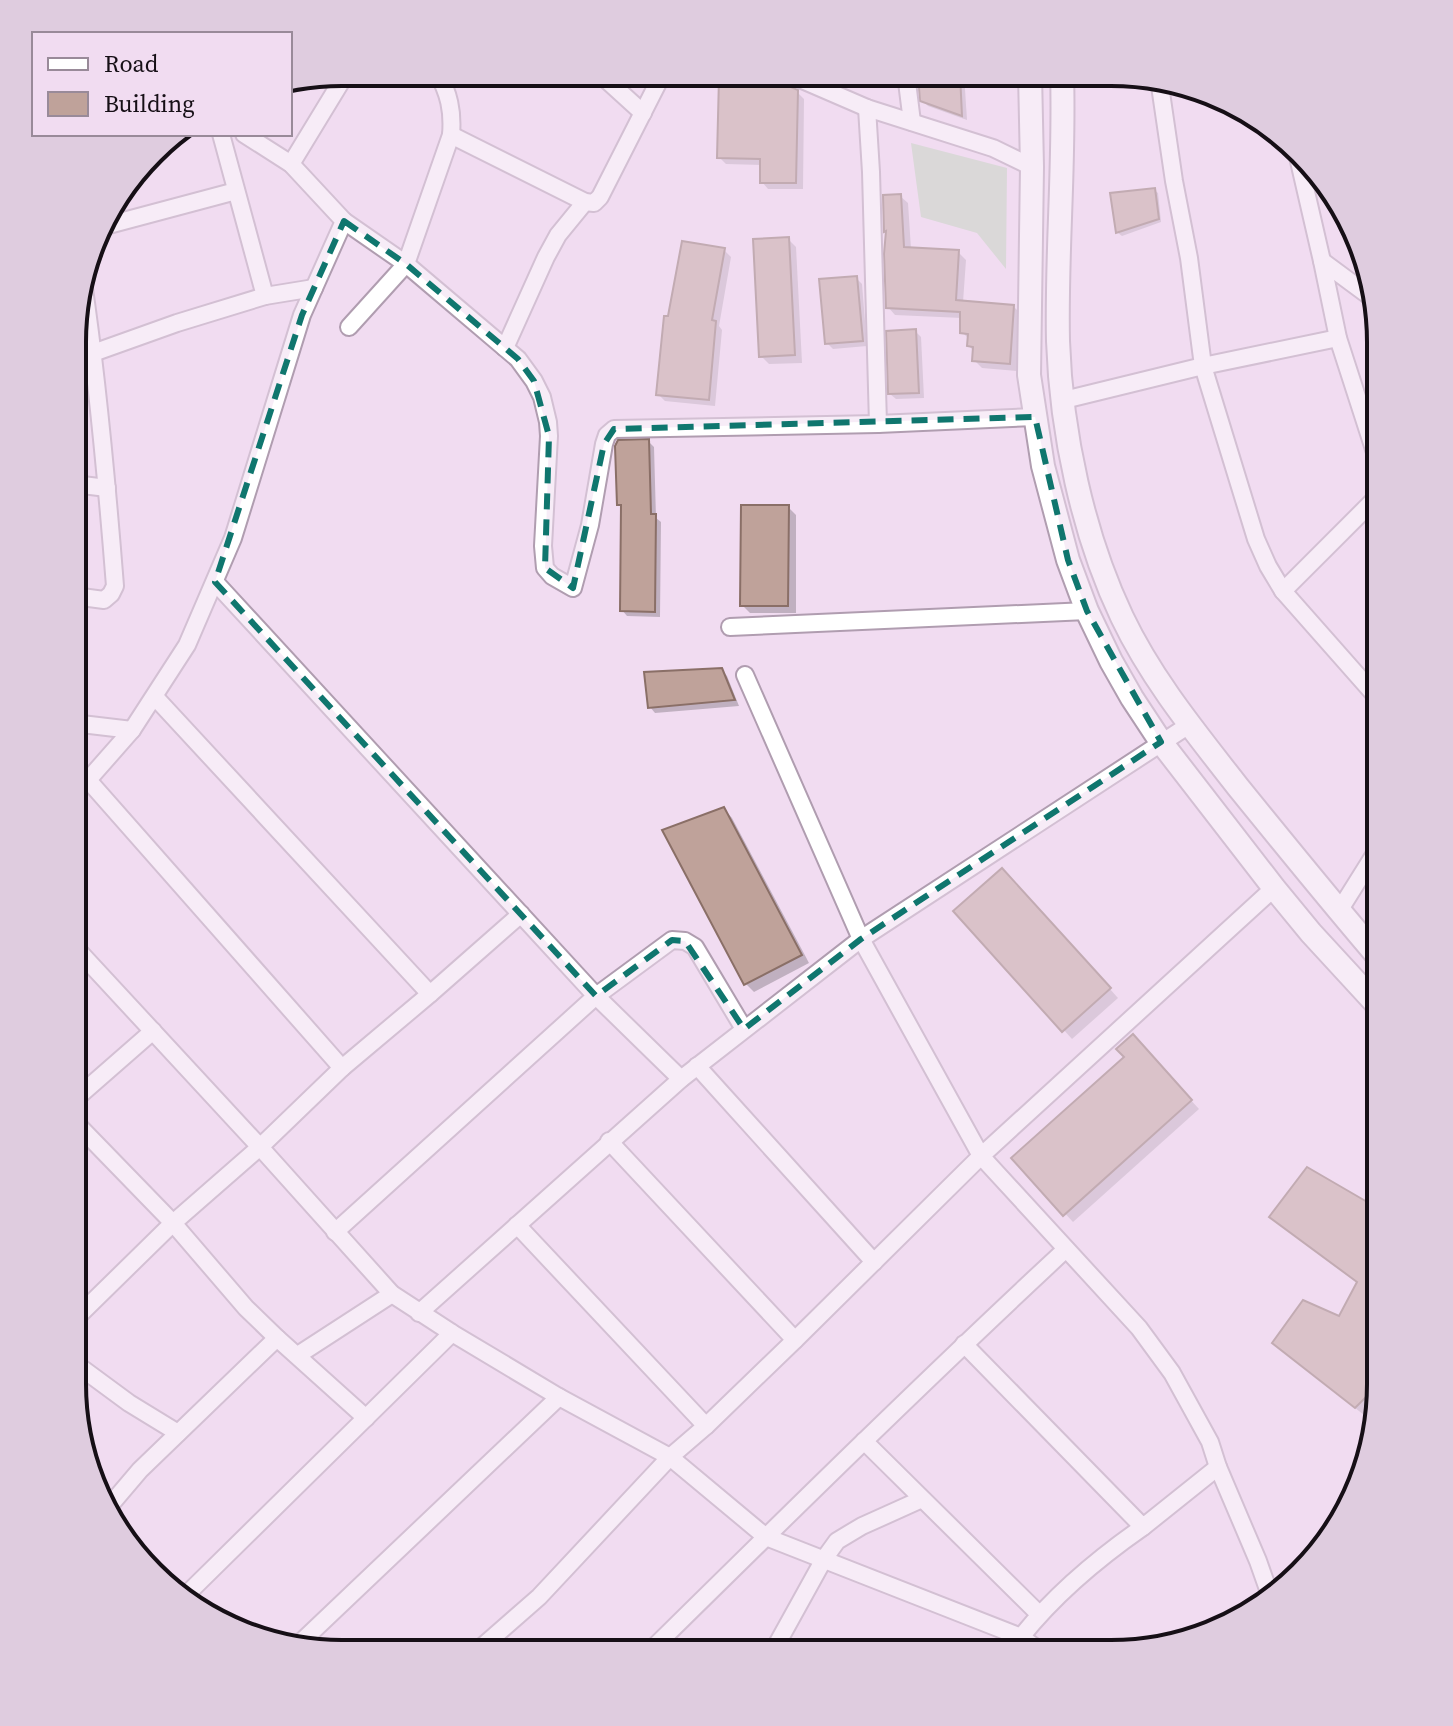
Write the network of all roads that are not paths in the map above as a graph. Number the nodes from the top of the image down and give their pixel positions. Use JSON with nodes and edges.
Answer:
{"nodes":[{"id":1,"x":338,"y":86,"type":"edge"},
{"id":2,"x":444,"y":86,"type":"edge"},
{"id":3,"x":613,"y":86,"type":"edge"},
{"id":4,"x":656,"y":86,"type":"edge"},
{"id":5,"x":816,"y":86,"type":"edge"},
{"id":6,"x":908,"y":86,"type":"edge"},
{"id":7,"x":1030,"y":86,"type":"edge"},
{"id":8,"x":1062,"y":86,"type":"edge"},
{"id":9,"x":1161,"y":91,"type":"edge"},
{"id":10,"x":867,"y":108,"type":"junction"},
{"id":11,"x":643,"y":113,"type":"junction"},
{"id":12,"x":912,"y":122,"type":"junction"},
{"id":13,"x":451,"y":135,"type":"junction"},
{"id":14,"x":222,"y":136,"type":"edge"},
{"id":15,"x":247,"y":136,"type":"edge"},
{"id":16,"x":291,"y":164,"type":"junction"},
{"id":17,"x":1032,"y":167,"type":"junction"},
{"id":18,"x":1301,"y":172,"type":"edge"},
{"id":19,"x":236,"y":191,"type":"junction"},
{"id":20,"x":585,"y":202,"type":"junction"},
{"id":21,"x":344,"y":221,"type":"junction"},
{"id":22,"x":116,"y":223,"type":"edge"},
{"id":23,"x":1322,"y":261,"type":"junction"},
{"id":24,"x":406,"y":264,"type":"junction"},
{"id":25,"x":314,"y":288,"type":"junction"},
{"id":26,"x":1361,"y":290,"type":"edge"},
{"id":27,"x":265,"y":296,"type":"junction"},
{"id":28,"x":88,"y":315,"type":"edge"},
{"id":29,"x":349,"y":327,"type":"dead end"},
{"id":30,"x":1338,"y":338,"type":"junction"},
{"id":31,"x":505,"y":348,"type":"junction"},
{"id":32,"x":86,"y":353,"type":"edge"},
{"id":33,"x":93,"y":353,"type":"junction"},
{"id":34,"x":1203,"y":366,"type":"junction"},
{"id":35,"x":1064,"y":400,"type":"junction"},
{"id":36,"x":1035,"y":417,"type":"junction"},
{"id":37,"x":878,"y":424,"type":"junction"},
{"id":38,"x":1367,"y":427,"type":"edge"},
{"id":39,"x":86,"y":485,"type":"edge"},
{"id":40,"x":107,"y":488,"type":"junction"},
{"id":41,"x":1367,"y":507,"type":"edge"},
{"id":42,"x":215,"y":582,"type":"junction"},
{"id":43,"x":1283,"y":591,"type":"junction"},
{"id":44,"x":86,"y":598,"type":"edge"},
{"id":45,"x":1087,"y":611,"type":"junction"},
{"id":46,"x":730,"y":627,"type":"dead end"},
{"id":47,"x":745,"y":675,"type":"dead end"},
{"id":48,"x":1367,"y":686,"type":"edge"},
{"id":49,"x":155,"y":697,"type":"junction"},
{"id":50,"x":86,"y":725,"type":"edge"},
{"id":51,"x":1189,"y":725,"type":"junction"},
{"id":52,"x":132,"y":730,"type":"junction"},
{"id":53,"x":1161,"y":742,"type":"junction"},
{"id":54,"x":88,"y":780,"type":"joint"},
{"id":55,"x":1367,"y":867,"type":"edge"},
{"id":56,"x":1274,"y":888,"type":"junction"},
{"id":57,"x":1339,"y":911,"type":"junction"},
{"id":58,"x":521,"y":914,"type":"junction"},
{"id":59,"x":861,"y":939,"type":"junction"},
{"id":60,"x":1366,"y":943,"type":"edge"},
{"id":61,"x":86,"y":959,"type":"edge"},
{"id":62,"x":1366,"y":993,"type":"edge"},
{"id":63,"x":430,"y":994,"type":"junction"},
{"id":64,"x":596,"y":996,"type":"junction"},
{"id":65,"x":744,"y":1029,"type":"junction"},
{"id":66,"x":153,"y":1031,"type":"junction"},
{"id":67,"x":697,"y":1066,"type":"junction"},
{"id":68,"x":342,"y":1068,"type":"junction"},
{"id":69,"x":681,"y":1079,"type":"junction"},
{"id":70,"x":86,"y":1090,"type":"edge"},
{"id":71,"x":86,"y":1133,"type":"edge"},
{"id":72,"x":609,"y":1141,"type":"junction"},
{"id":73,"x":260,"y":1147,"type":"junction"},
{"id":74,"x":981,"y":1156,"type":"junction"},
{"id":75,"x":173,"y":1223,"type":"junction"},
{"id":76,"x":517,"y":1225,"type":"junction"},
{"id":77,"x":335,"y":1232,"type":"junction"},
{"id":78,"x":1066,"y":1249,"type":"junction"},
{"id":79,"x":874,"y":1262,"type":"junction"},
{"id":80,"x":392,"y":1294,"type":"junction"},
{"id":81,"x":86,"y":1308,"type":"edge"},
{"id":82,"x":419,"y":1313,"type":"junction"},
{"id":83,"x":452,"y":1333,"type":"junction"},
{"id":84,"x":277,"y":1338,"type":"junction"},
{"id":85,"x":795,"y":1340,"type":"junction"},
{"id":86,"x":964,"y":1344,"type":"junction"},
{"id":87,"x":298,"y":1355,"type":"junction"},
{"id":88,"x":86,"y":1371,"type":"edge"},
{"id":89,"x":559,"y":1397,"type":"junction"},
{"id":90,"x":366,"y":1418,"type":"junction"},
{"id":91,"x":706,"y":1426,"type":"junction"},
{"id":92,"x":178,"y":1433,"type":"junction"},
{"id":93,"x":864,"y":1441,"type":"junction"},
{"id":94,"x":670,"y":1457,"type":"junction"},
{"id":95,"x":1218,"y":1467,"type":"junction"},
{"id":96,"x":922,"y":1499,"type":"junction"},
{"id":97,"x":114,"y":1500,"type":"edge"},
{"id":98,"x":1143,"y":1527,"type":"junction"},
{"id":99,"x":766,"y":1537,"type":"junction"},
{"id":100,"x":824,"y":1559,"type":"junction"},
{"id":101,"x":1267,"y":1587,"type":"edge"},
{"id":102,"x":191,"y":1590,"type":"edge"},
{"id":103,"x":1039,"y":1614,"type":"junction"},
{"id":104,"x":306,"y":1637,"type":"edge"},
{"id":105,"x":1021,"y":1637,"type":"junction"},
{"id":106,"x":491,"y":1639,"type":"edge"},
{"id":107,"x":662,"y":1639,"type":"edge"},
{"id":108,"x":780,"y":1639,"type":"edge"},
{"id":109,"x":1024,"y":1639,"type":"edge"}],
"edges":[{"from":1,"to":16,"type":"street"},
{"from":2,"to":13,"type":"street"},
{"from":3,"to":11,"type":"street"},
{"from":4,"to":11,"type":"street"},
{"from":5,"to":10,"type":"street"},
{"from":6,"to":12,"type":"street"},
{"from":7,"to":17,"type":"main road"},
{"from":8,"to":35,"type":"main road"},
{"from":9,"to":34,"type":"street"},
{"from":10,"to":12,"type":"street"},
{"from":10,"to":37,"type":"street"},
{"from":11,"to":20,"type":"street"},
{"from":12,"to":17,"type":"street"},
{"from":13,"to":20,"type":"street"},
{"from":13,"to":24,"type":"street"},
{"from":14,"to":19,"type":"street"},
{"from":15,"to":16,"type":"street"},
{"from":16,"to":21,"type":"street"},
{"from":17,"to":36,"type":"main road"},
{"from":18,"to":23,"type":"street"},
{"from":19,"to":22,"type":"street"},
{"from":19,"to":27,"type":"street"},
{"from":20,"to":31,"type":"street"},
{"from":21,"to":24,"type":"street"},
{"from":21,"to":25,"type":"street"},
{"from":23,"to":26,"type":"street"},
{"from":23,"to":30,"type":"street"},
{"from":24,"to":29,"type":"street"},
{"from":24,"to":31,"type":"street"},
{"from":25,"to":27,"type":"street"},
{"from":25,"to":42,"type":"street"},
{"from":27,"to":33,"type":"street"},
{"from":28,"to":33,"type":"street"},
{"from":30,"to":34,"type":"street"},
{"from":30,"to":38,"type":"street"},
{"from":31,"to":37,"type":"street"},
{"from":32,"to":33,"type":"street"},
{"from":33,"to":40,"type":"street"},
{"from":34,"to":35,"type":"street"},
{"from":34,"to":43,"type":"street"},
{"from":35,"to":51,"type":"main road"},
{"from":36,"to":37,"type":"street"},
{"from":36,"to":45,"type":"main road"},
{"from":39,"to":40,"type":"street"},
{"from":40,"to":44,"type":"street"},
{"from":41,"to":43,"type":"street"},
{"from":42,"to":49,"type":"street"},
{"from":42,"to":58,"type":"street"},
{"from":43,"to":48,"type":"street"},
{"from":45,"to":46,"type":"street"},
{"from":45,"to":53,"type":"main road"},
{"from":47,"to":59,"type":"street"},
{"from":49,"to":52,"type":"street"},
{"from":49,"to":63,"type":"street"},
{"from":50,"to":52,"type":"street"},
{"from":51,"to":53,"type":"street"},
{"from":51,"to":57,"type":"main road"},
{"from":52,"to":54,"type":"street"},
{"from":53,"to":56,"type":"main road"},
{"from":53,"to":59,"type":"street"},
{"from":54,"to":68,"type":"street"},
{"from":55,"to":57,"type":"street"},
{"from":56,"to":62,"type":"main road"},
{"from":56,"to":74,"type":"street"},
{"from":57,"to":60,"type":"main road"},
{"from":58,"to":63,"type":"street"},
{"from":58,"to":64,"type":"street"},
{"from":59,"to":65,"type":"street"},
{"from":59,"to":74,"type":"street"},
{"from":61,"to":66,"type":"street"},
{"from":63,"to":68,"type":"street"},
{"from":64,"to":65,"type":"street"},
{"from":64,"to":69,"type":"street"},
{"from":64,"to":77,"type":"street"},
{"from":65,"to":67,"type":"street"},
{"from":66,"to":70,"type":"street"},
{"from":66,"to":73,"type":"street"},
{"from":67,"to":69,"type":"street"},
{"from":67,"to":79,"type":"street"},
{"from":68,"to":73,"type":"street"},
{"from":69,"to":72,"type":"street"},
{"from":71,"to":75,"type":"street"},
{"from":72,"to":76,"type":"street"},
{"from":72,"to":85,"type":"street"},
{"from":73,"to":75,"type":"street"},
{"from":73,"to":77,"type":"street"},
{"from":74,"to":78,"type":"street"},
{"from":74,"to":79,"type":"street"},
{"from":75,"to":81,"type":"street"},
{"from":75,"to":84,"type":"street"},
{"from":76,"to":82,"type":"street"},
{"from":76,"to":91,"type":"street"},
{"from":77,"to":80,"type":"street"},
{"from":78,"to":86,"type":"street"},
{"from":78,"to":95,"type":"street"},
{"from":79,"to":85,"type":"street"},
{"from":80,"to":82,"type":"street"},
{"from":80,"to":87,"type":"street"},
{"from":82,"to":83,"type":"street"},
{"from":83,"to":89,"type":"street"},
{"from":83,"to":90,"type":"street"},
{"from":84,"to":87,"type":"street"},
{"from":84,"to":92,"type":"street"},
{"from":85,"to":91,"type":"street"},
{"from":86,"to":93,"type":"street"},
{"from":86,"to":98,"type":"street"},
{"from":87,"to":90,"type":"street"},
{"from":88,"to":92,"type":"street"},
{"from":89,"to":94,"type":"street"},
{"from":89,"to":104,"type":"street"},
{"from":90,"to":102,"type":"street"},
{"from":91,"to":94,"type":"street"},
{"from":92,"to":97,"type":"street"},
{"from":93,"to":96,"type":"street"},
{"from":93,"to":99,"type":"street"},
{"from":94,"to":99,"type":"street"},
{"from":94,"to":106,"type":"street"},
{"from":95,"to":98,"type":"street"},
{"from":95,"to":101,"type":"street"},
{"from":96,"to":100,"type":"street"},
{"from":96,"to":103,"type":"street"},
{"from":98,"to":103,"type":"street"},
{"from":99,"to":100,"type":"street"},
{"from":99,"to":107,"type":"street"},
{"from":100,"to":105,"type":"street"},
{"from":100,"to":108,"type":"street"},
{"from":103,"to":105,"type":"street"},
{"from":105,"to":109,"type":"street"}]}
